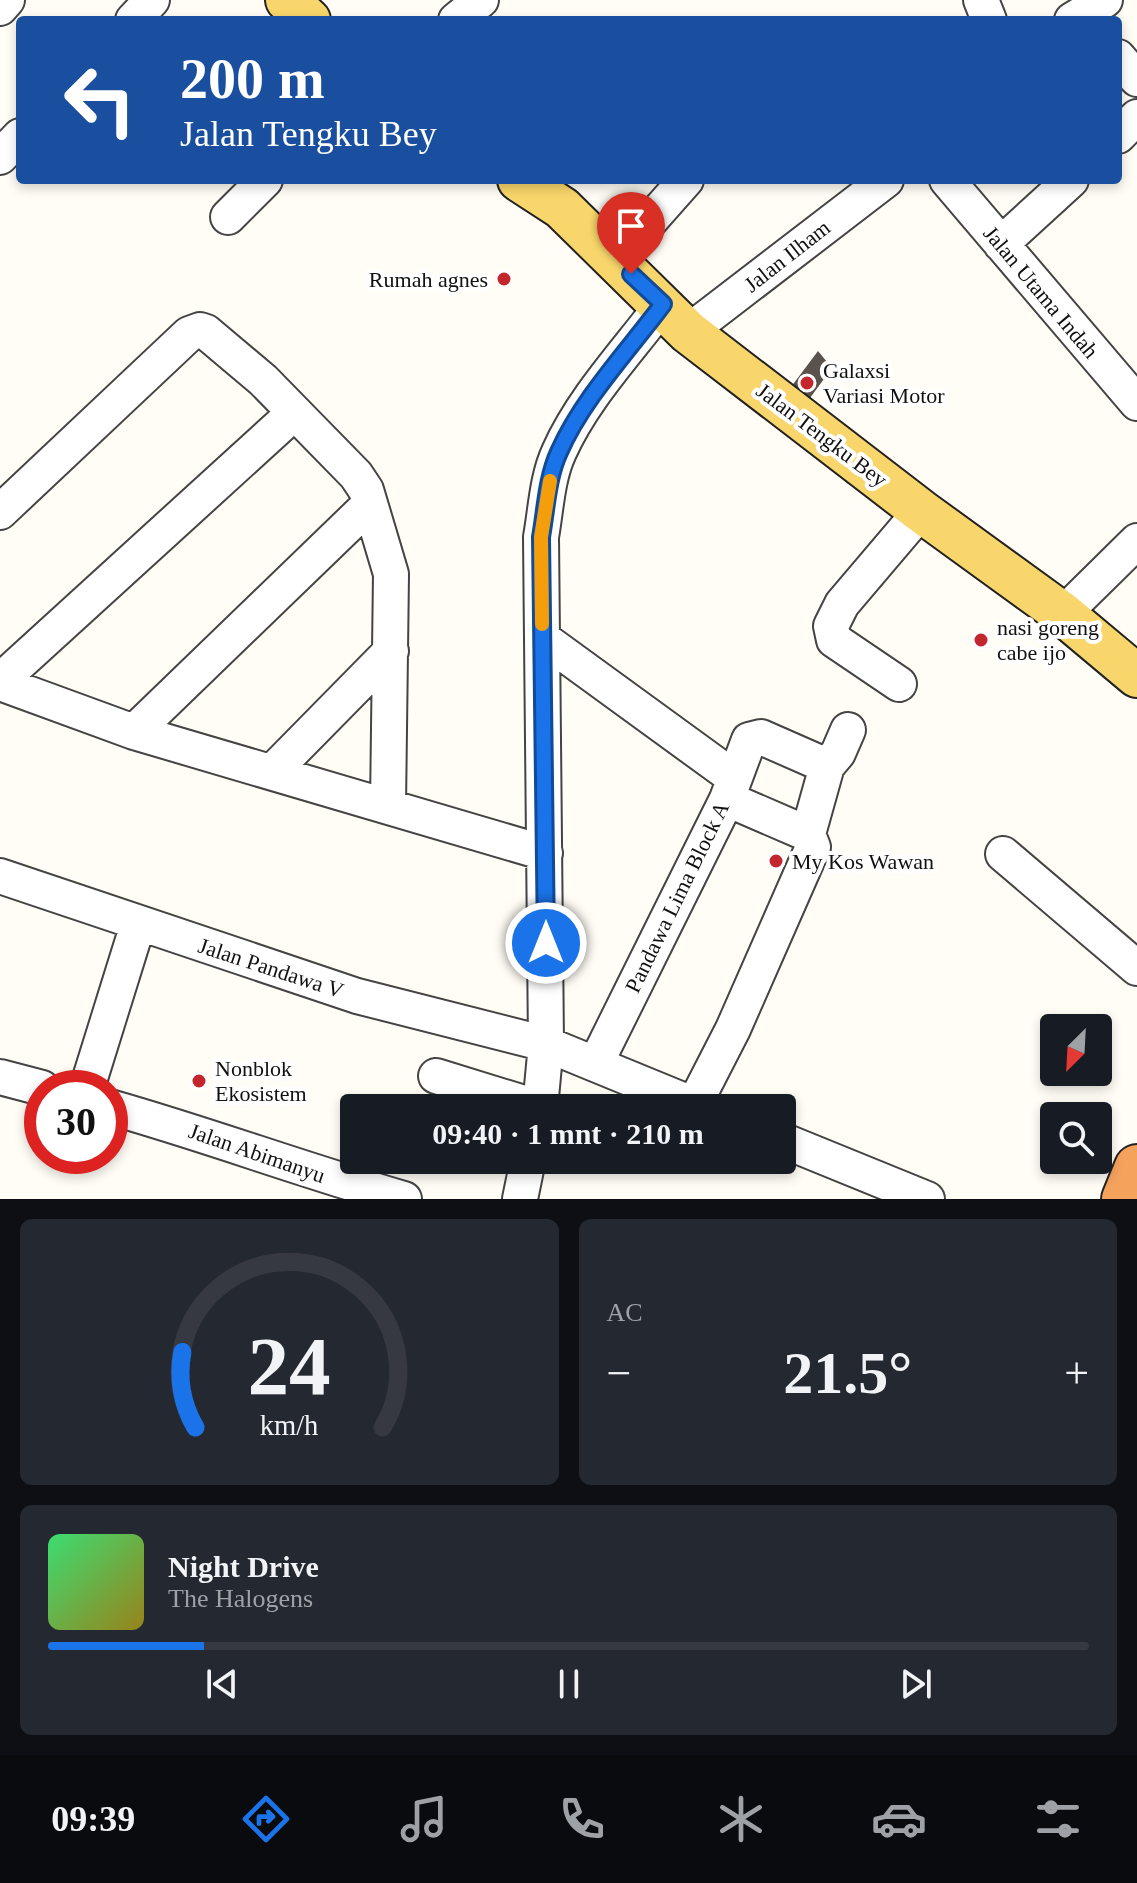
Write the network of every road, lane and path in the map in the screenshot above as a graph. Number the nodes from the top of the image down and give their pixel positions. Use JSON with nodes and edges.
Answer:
{"nodes":[{"id":1,"x":7,"y":0,"type":"edge"},
{"id":2,"x":152,"y":0,"type":"edge"},
{"id":3,"x":287,"y":0,"type":"edge"},
{"id":4,"x":481,"y":0,"type":"edge"},
{"id":5,"x":0,"y":8,"type":"edge"},
{"id":6,"x":137,"y":16,"type":"edge"},
{"id":7,"x":305,"y":16,"type":"edge"},
{"id":8,"x":461,"y":16,"type":"edge"},
{"id":9,"x":1122,"y":62,"type":"edge"},
{"id":10,"x":1137,"y":79,"type":"edge"},
{"id":11,"x":1137,"y":117,"type":"edge"},
{"id":12,"x":1122,"y":132,"type":"edge"},
{"id":13,"x":16,"y":140,"type":"edge"},
{"id":14,"x":0,"y":157,"type":"edge"},
{"id":15,"x":261,"y":184,"type":"edge"},
{"id":16,"x":525,"y":184,"type":"edge"},
{"id":17,"x":682,"y":184,"type":"edge"},
{"id":18,"x":880,"y":184,"type":"edge"},
{"id":19,"x":950,"y":184,"type":"edge"},
{"id":20,"x":1067,"y":184,"type":"edge"},
{"id":21,"x":228,"y":217,"type":"dead end"},
{"id":22,"x":1001,"y":244,"type":"junction"},
{"id":23,"x":616,"y":259,"type":"junction"},
{"id":24,"x":676,"y":318,"type":"junction"},
{"id":25,"x":1137,"y":403,"type":"edge"},
{"id":26,"x":294,"y":413,"type":"junction"},
{"id":27,"x":369,"y":505,"type":"junction"},
{"id":28,"x":921,"y":511,"type":"junction"},
{"id":29,"x":0,"y":512,"type":"edge"},
{"id":30,"x":1137,"y":541,"type":"edge"},
{"id":31,"x":1063,"y":614,"type":"junction"},
{"id":32,"x":542,"y":638,"type":"junction"},
{"id":33,"x":391,"y":651,"type":"junction"},
{"id":34,"x":1137,"y":676,"type":"edge"},
{"id":35,"x":0,"y":682,"type":"edge"},
{"id":36,"x":899,"y":684,"type":"dead end"},
{"id":37,"x":848,"y":730,"type":"dead end"},
{"id":38,"x":134,"y":732,"type":"junction"},
{"id":39,"x":827,"y":766,"type":"junction"},
{"id":40,"x":272,"y":772,"type":"junction"},
{"id":41,"x":730,"y":788,"type":"junction"},
{"id":42,"x":388,"y":806,"type":"junction"},
{"id":43,"x":808,"y":834,"type":"junction"},
{"id":44,"x":545,"y":853,"type":"junction"},
{"id":45,"x":1003,"y":854,"type":"dead end"},
{"id":46,"x":0,"y":876,"type":"edge"},
{"id":47,"x":138,"y":924,"type":"junction"},
{"id":48,"x":1137,"y":968,"type":"edge"},
{"id":49,"x":546,"y":1044,"type":"junction"},
{"id":50,"x":596,"y":1063,"type":"junction"},
{"id":51,"x":93,"y":1070,"type":"edge"},
{"id":52,"x":436,"y":1076,"type":"dead end"},
{"id":53,"x":0,"y":1077,"type":"edge"},
{"id":54,"x":24,"y":1083,"type":"edge"},
{"id":55,"x":494,"y":1094,"type":"edge"},
{"id":56,"x":541,"y":1094,"type":"edge"},
{"id":57,"x":670,"y":1094,"type":"edge"},
{"id":58,"x":703,"y":1094,"type":"edge"},
{"id":59,"x":128,"y":1112,"type":"edge"},
{"id":60,"x":796,"y":1146,"type":"edge"},
{"id":61,"x":1137,"y":1167,"type":"edge"},
{"id":62,"x":525,"y":1174,"type":"edge"},
{"id":63,"x":404,"y":1199,"type":"edge"},
{"id":64,"x":520,"y":1199,"type":"edge"},
{"id":65,"x":927,"y":1199,"type":"edge"},
{"id":66,"x":1124,"y":1199,"type":"edge"}],
"edges":[{"from":1,"to":5,"type":"street"},
{"from":2,"to":6,"type":"street"},
{"from":3,"to":7,"type":"main road"},
{"from":4,"to":8,"type":"street"},
{"from":9,"to":10,"type":"street"},
{"from":11,"to":12,"type":"street"},
{"from":13,"to":14,"type":"street"},
{"from":15,"to":21,"type":"street"},
{"from":16,"to":23,"type":"main road","name":"Jalan Tengku Bey"},
{"from":17,"to":23,"type":"street"},
{"from":18,"to":24,"type":"street","name":"Jalan Ilham"},
{"from":19,"to":22,"type":"street","name":"Jalan Utama Indah"},
{"from":20,"to":22,"type":"street"},
{"from":22,"to":25,"type":"street","name":"Jalan Utama Indah"},
{"from":23,"to":24,"type":"main road","name":"Jalan Tengku Bey"},
{"from":24,"to":28,"type":"main road","name":"Jalan Tengku Bey"},
{"from":24,"to":32,"type":"street","name":"Jalan Ilham"},
{"from":26,"to":27,"type":"street"},
{"from":26,"to":29,"type":"street"},
{"from":26,"to":35,"type":"street"},
{"from":27,"to":33,"type":"street"},
{"from":27,"to":38,"type":"street"},
{"from":28,"to":31,"type":"main road","name":"Jalan Tengku Bey"},
{"from":28,"to":36,"type":"street"},
{"from":30,"to":31,"type":"street"},
{"from":31,"to":34,"type":"main road","name":"Jalan Tengku Bey"},
{"from":32,"to":41,"type":"street"},
{"from":32,"to":44,"type":"street","name":"Jalan Ilham"},
{"from":33,"to":40,"type":"street"},
{"from":33,"to":42,"type":"street"},
{"from":35,"to":38,"type":"street"},
{"from":37,"to":39,"type":"street"},
{"from":38,"to":40,"type":"street"},
{"from":39,"to":41,"type":"street","name":"Pandawa Lima Block A"},
{"from":39,"to":43,"type":"street"},
{"from":40,"to":42,"type":"street"},
{"from":41,"to":43,"type":"street"},
{"from":41,"to":50,"type":"street","name":"Pandawa Lima Block A"},
{"from":42,"to":44,"type":"street"},
{"from":43,"to":58,"type":"street"},
{"from":44,"to":49,"type":"street","name":"Jalan Ilham"},
{"from":45,"to":48,"type":"street"},
{"from":46,"to":47,"type":"street","name":"Jalan Pandawa V"},
{"from":47,"to":49,"type":"street","name":"Jalan Pandawa V"},
{"from":47,"to":51,"type":"street"},
{"from":49,"to":50,"type":"street","name":"Jalan Pandawa V"},
{"from":49,"to":56,"type":"street","name":"Jalan Ilham"},
{"from":50,"to":57,"type":"street","name":"Jalan Pandawa V"},
{"from":52,"to":55,"type":"street"},
{"from":53,"to":54,"type":"street"},
{"from":59,"to":63,"type":"street","name":"Jalan Abimanyu"},
{"from":60,"to":65,"type":"street"},
{"from":61,"to":66,"type":"highway"},
{"from":62,"to":64,"type":"street"}]}
